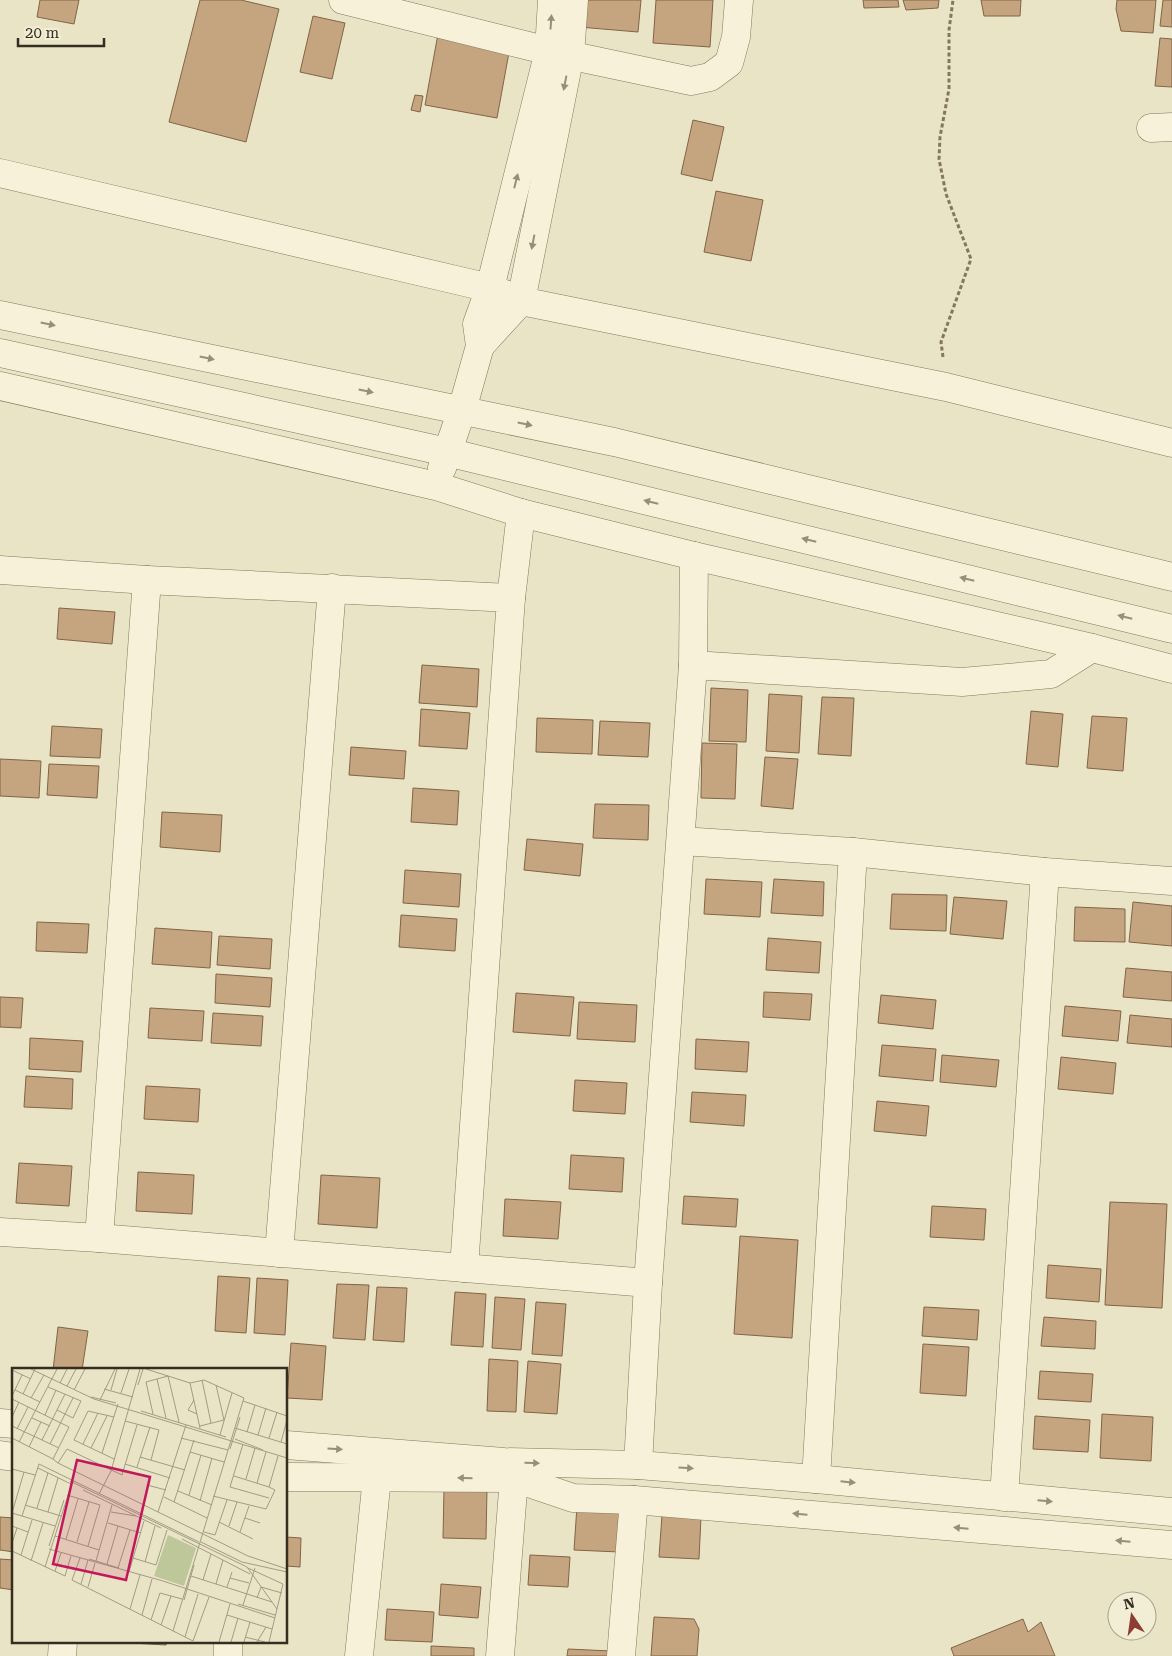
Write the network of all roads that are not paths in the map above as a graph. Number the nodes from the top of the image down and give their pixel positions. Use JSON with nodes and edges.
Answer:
{"nodes":[{"id":1,"x":343,"y":0,"type":"edge"},
{"id":2,"x":552,"y":0,"type":"edge"},
{"id":3,"x":574,"y":0,"type":"edge"},
{"id":4,"x":739,"y":0,"type":"edge"},
{"id":5,"x":560,"y":53,"type":"junction"},
{"id":6,"x":0,"y":173,"type":"edge"},
{"id":7,"x":490,"y":288,"type":"junction"},
{"id":8,"x":521,"y":301,"type":"junction"},
{"id":9,"x":2,"y":323,"type":"edge"},
{"id":10,"x":480,"y":346,"type":"junction"},
{"id":11,"x":0,"y":353,"type":"edge"},
{"id":12,"x":0,"y":386,"type":"edge"},
{"id":13,"x":462,"y":410,"type":"junction"},
{"id":14,"x":1172,"y":444,"type":"edge"},
{"id":15,"x":447,"y":452,"type":"junction"},
{"id":16,"x":436,"y":486,"type":"junction"},
{"id":17,"x":522,"y":514,"type":"junction"},
{"id":18,"x":694,"y":556,"type":"junction"},
{"id":19,"x":0,"y":570,"type":"edge"},
{"id":20,"x":1172,"y":577,"type":"edge"},
{"id":21,"x":148,"y":580,"type":"junction"},
{"id":22,"x":332,"y":588,"type":"junction"},
{"id":23,"x":511,"y":598,"type":"junction"},
{"id":24,"x":1172,"y":629,"type":"edge"},
{"id":25,"x":1092,"y":648,"type":"junction"},
{"id":26,"x":693,"y":665,"type":"junction"},
{"id":27,"x":1172,"y":669,"type":"edge"},
{"id":28,"x":681,"y":841,"type":"junction"},
{"id":29,"x":853,"y":852,"type":"junction"},
{"id":30,"x":1045,"y":872,"type":"junction"},
{"id":31,"x":1172,"y":881,"type":"edge"},
{"id":32,"x":0,"y":1232,"type":"edge"},
{"id":33,"x":99,"y":1238,"type":"junction"},
{"id":34,"x":279,"y":1253,"type":"junction"},
{"id":35,"x":464,"y":1268,"type":"junction"},
{"id":36,"x":648,"y":1284,"type":"junction"},
{"id":37,"x":288,"y":1445,"type":"edge"},
{"id":38,"x":576,"y":1464,"type":"junction"},
{"id":39,"x":638,"y":1465,"type":"junction"},
{"id":40,"x":288,"y":1477,"type":"edge"},
{"id":41,"x":377,"y":1477,"type":"junction"},
{"id":42,"x":514,"y":1478,"type":"junction"},
{"id":43,"x":816,"y":1479,"type":"junction"},
{"id":44,"x":1004,"y":1497,"type":"junction"},
{"id":45,"x":573,"y":1498,"type":"junction"},
{"id":46,"x":634,"y":1500,"type":"junction"},
{"id":47,"x":1172,"y":1512,"type":"edge"},
{"id":48,"x":1172,"y":1545,"type":"edge"},
{"id":49,"x":359,"y":1656,"type":"edge"},
{"id":50,"x":500,"y":1656,"type":"edge"},
{"id":51,"x":621,"y":1656,"type":"edge"}],
"edges":[{"from":1,"to":5,"type":"street"},
{"from":5,"to":2,"type":"street","one_way":true},
{"from":3,"to":5,"type":"street"},
{"from":4,"to":5,"type":"street"},
{"from":7,"to":5,"type":"street","one_way":true},
{"from":5,"to":8,"type":"street","one_way":true},
{"from":6,"to":7,"type":"street"},
{"from":7,"to":8,"type":"street"},
{"from":7,"to":10,"type":"street"},
{"from":8,"to":10,"type":"street"},
{"from":8,"to":14,"type":"street"},
{"from":9,"to":13,"type":"street","one_way":true},
{"from":10,"to":13,"type":"street"},
{"from":11,"to":15,"type":"street"},
{"from":12,"to":16,"type":"street"},
{"from":13,"to":15,"type":"street"},
{"from":13,"to":20,"type":"street","one_way":true},
{"from":15,"to":16,"type":"street"},
{"from":24,"to":15,"type":"street","one_way":true},
{"from":16,"to":17,"type":"street"},
{"from":17,"to":18,"type":"street"},
{"from":17,"to":23,"type":"street"},
{"from":18,"to":25,"type":"street"},
{"from":18,"to":26,"type":"street"},
{"from":19,"to":21,"type":"street"},
{"from":21,"to":22,"type":"street"},
{"from":21,"to":33,"type":"street"},
{"from":22,"to":23,"type":"street"},
{"from":22,"to":34,"type":"street"},
{"from":23,"to":35,"type":"street"},
{"from":25,"to":26,"type":"street"},
{"from":25,"to":27,"type":"street"},
{"from":26,"to":28,"type":"street"},
{"from":28,"to":29,"type":"street"},
{"from":28,"to":36,"type":"street"},
{"from":29,"to":30,"type":"street"},
{"from":29,"to":43,"type":"street"},
{"from":30,"to":31,"type":"street"},
{"from":30,"to":44,"type":"street"},
{"from":32,"to":33,"type":"street"},
{"from":33,"to":34,"type":"street"},
{"from":34,"to":35,"type":"street"},
{"from":35,"to":36,"type":"street"},
{"from":36,"to":39,"type":"street"},
{"from":37,"to":38,"type":"street","one_way":true},
{"from":38,"to":39,"type":"street"},
{"from":38,"to":45,"type":"street"},
{"from":39,"to":43,"type":"street","one_way":true},
{"from":40,"to":41,"type":"street"},
{"from":42,"to":41,"type":"street","one_way":true},
{"from":41,"to":49,"type":"street"},
{"from":42,"to":45,"type":"street"},
{"from":42,"to":50,"type":"street"},
{"from":43,"to":44,"type":"street","one_way":true},
{"from":44,"to":47,"type":"street","one_way":true},
{"from":45,"to":46,"type":"street"},
{"from":48,"to":46,"type":"street","one_way":true},
{"from":46,"to":51,"type":"street"}]}
